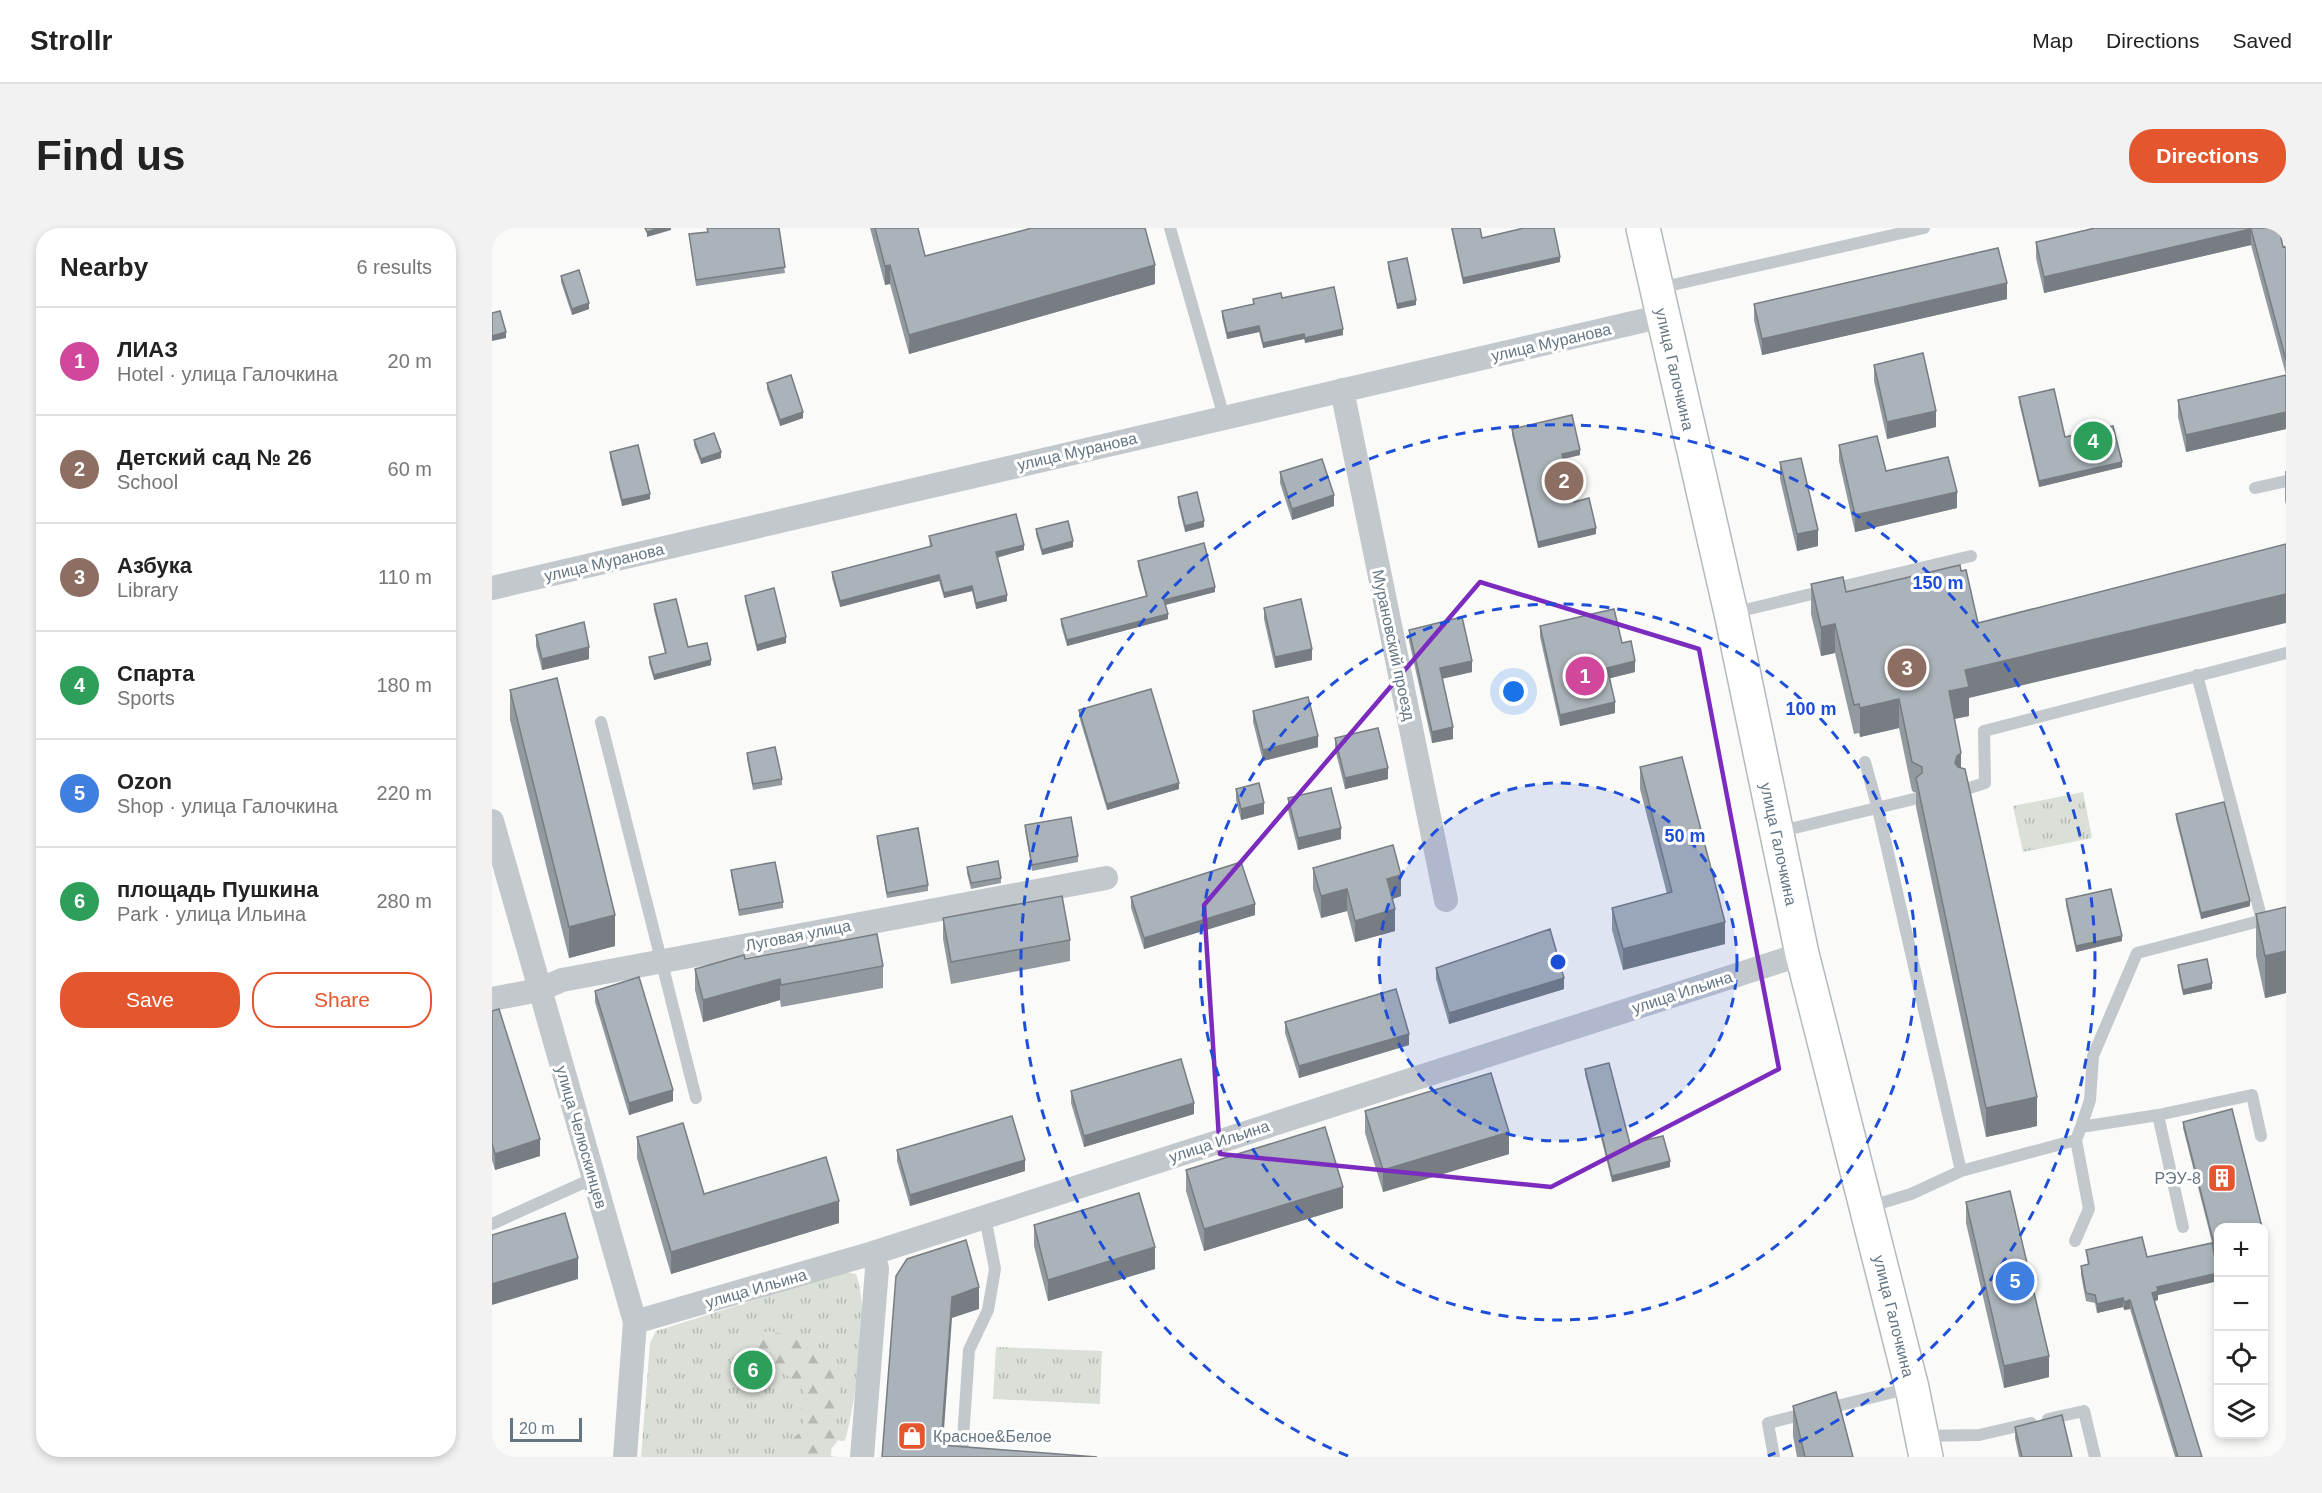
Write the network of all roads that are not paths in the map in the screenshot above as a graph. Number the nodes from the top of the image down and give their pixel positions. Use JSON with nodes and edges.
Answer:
{"nodes":[{"id":1,"x":1170,"y":228,"type":"edge"},
{"id":2,"x":1643,"y":228,"type":"edge"},
{"id":3,"x":1924,"y":228,"type":"edge"},
{"id":4,"x":1660,"y":303,"type":"junction"},
{"id":5,"x":1342,"y":390,"type":"junction"},
{"id":6,"x":1224,"y":417,"type":"junction"},
{"id":7,"x":2286,"y":481,"type":"edge"},
{"id":8,"x":2255,"y":488,"type":"dead end"},
{"id":9,"x":1971,"y":556,"type":"dead end"},
{"id":10,"x":492,"y":588,"type":"edge"},
{"id":11,"x":1731,"y":613,"type":"junction"},
{"id":12,"x":2286,"y":653,"type":"edge"},
{"id":13,"x":2197,"y":675,"type":"junction"},
{"id":14,"x":601,"y":722,"type":"dead end"},
{"id":15,"x":1865,"y":762,"type":"dead end"},
{"id":16,"x":1963,"y":790,"type":"edge"},
{"id":17,"x":1914,"y":799,"type":"dead end"},
{"id":18,"x":1878,"y":809,"type":"junction"},
{"id":19,"x":492,"y":821,"type":"edge"},
{"id":20,"x":1776,"y":833,"type":"junction"},
{"id":21,"x":1106,"y":878,"type":"dead end"},
{"id":22,"x":1446,"y":900,"type":"dead end"},
{"id":23,"x":2286,"y":914,"type":"edge"},
{"id":24,"x":2262,"y":920,"type":"junction"},
{"id":25,"x":1802,"y":954,"type":"junction"},
{"id":26,"x":660,"y":961,"type":"junction"},
{"id":27,"x":539,"y":990,"type":"junction"},
{"id":28,"x":492,"y":999,"type":"edge"},
{"id":29,"x":696,"y":1098,"type":"dead end"},
{"id":30,"x":2158,"y":1115,"type":"junction"},
{"id":31,"x":2081,"y":1127,"type":"junction"},
{"id":32,"x":2261,"y":1136,"type":"dead end"},
{"id":33,"x":2076,"y":1140,"type":"junction"},
{"id":34,"x":1961,"y":1171,"type":"junction"},
{"id":35,"x":594,"y":1178,"type":"junction"},
{"id":36,"x":1867,"y":1208,"type":"junction"},
{"id":37,"x":985,"y":1217,"type":"junction"},
{"id":38,"x":492,"y":1224,"type":"edge"},
{"id":39,"x":2183,"y":1227,"type":"dead end"},
{"id":40,"x":2075,"y":1240,"type":"dead end"},
{"id":41,"x":873,"y":1253,"type":"junction"},
{"id":42,"x":635,"y":1322,"type":"junction"},
{"id":43,"x":1912,"y":1388,"type":"junction"},
{"id":44,"x":1924,"y":1447,"type":"edge"},
{"id":45,"x":986,"y":1454,"type":"edge"},
{"id":46,"x":625,"y":1457,"type":"edge"},
{"id":47,"x":862,"y":1457,"type":"edge"},
{"id":48,"x":1774,"y":1457,"type":"edge"},
{"id":49,"x":2095,"y":1457,"type":"edge"}],
"edges":[{"from":1,"to":6,"type":"lane"},
{"from":2,"to":4,"type":"street","name":"улица Галочкина"},
{"from":3,"to":4,"type":"lane"},
{"from":4,"to":5,"type":"street","name":"улица Муранова"},
{"from":4,"to":11,"type":"street","name":"улица Галочкина"},
{"from":5,"to":6,"type":"street","name":"улица Муранова"},
{"from":5,"to":22,"type":"street","name":"Мурановский проезд"},
{"from":6,"to":10,"type":"street","name":"улица Муранова"},
{"from":7,"to":8,"type":"lane"},
{"from":9,"to":11,"type":"lane"},
{"from":11,"to":20,"type":"street","name":"улица Галочкина"},
{"from":12,"to":13,"type":"lane"},
{"from":13,"to":16,"type":"lane"},
{"from":13,"to":24,"type":"lane"},
{"from":14,"to":26,"type":"lane"},
{"from":15,"to":18,"type":"lane"},
{"from":17,"to":18,"type":"lane"},
{"from":18,"to":20,"type":"lane"},
{"from":18,"to":34,"type":"lane"},
{"from":19,"to":27,"type":"street","name":"улица Челюскинцев"},
{"from":20,"to":25,"type":"street","name":"улица Галочкина"},
{"from":21,"to":26,"type":"street","name":"Луговая улица"},
{"from":23,"to":24,"type":"lane"},
{"from":24,"to":31,"type":"lane"},
{"from":25,"to":36,"type":"street","name":"улица Галочкина"},
{"from":25,"to":37,"type":"street","name":"улица Ильина"},
{"from":26,"to":27,"type":"street","name":"Луговая улица"},
{"from":26,"to":29,"type":"lane"},
{"from":27,"to":28,"type":"street","name":"Луговая улица"},
{"from":27,"to":35,"type":"street","name":"улица Челюскинцев"},
{"from":30,"to":31,"type":"lane"},
{"from":30,"to":32,"type":"lane"},
{"from":30,"to":39,"type":"lane"},
{"from":31,"to":33,"type":"lane"},
{"from":33,"to":34,"type":"lane"},
{"from":33,"to":40,"type":"lane"},
{"from":34,"to":36,"type":"lane"},
{"from":35,"to":38,"type":"lane"},
{"from":35,"to":42,"type":"street","name":"улица Челюскинцев"},
{"from":36,"to":43,"type":"street","name":"улица Галочкина"},
{"from":37,"to":41,"type":"street","name":"улица Ильина"},
{"from":37,"to":45,"type":"lane"},
{"from":41,"to":42,"type":"street","name":"улица Ильина"},
{"from":41,"to":47,"type":"street"},
{"from":42,"to":46,"type":"street","name":"улица Челюскинцев"},
{"from":43,"to":44,"type":"street","name":"улица Галочкина"},
{"from":43,"to":48,"type":"lane"},
{"from":44,"to":49,"type":"lane"}]}
